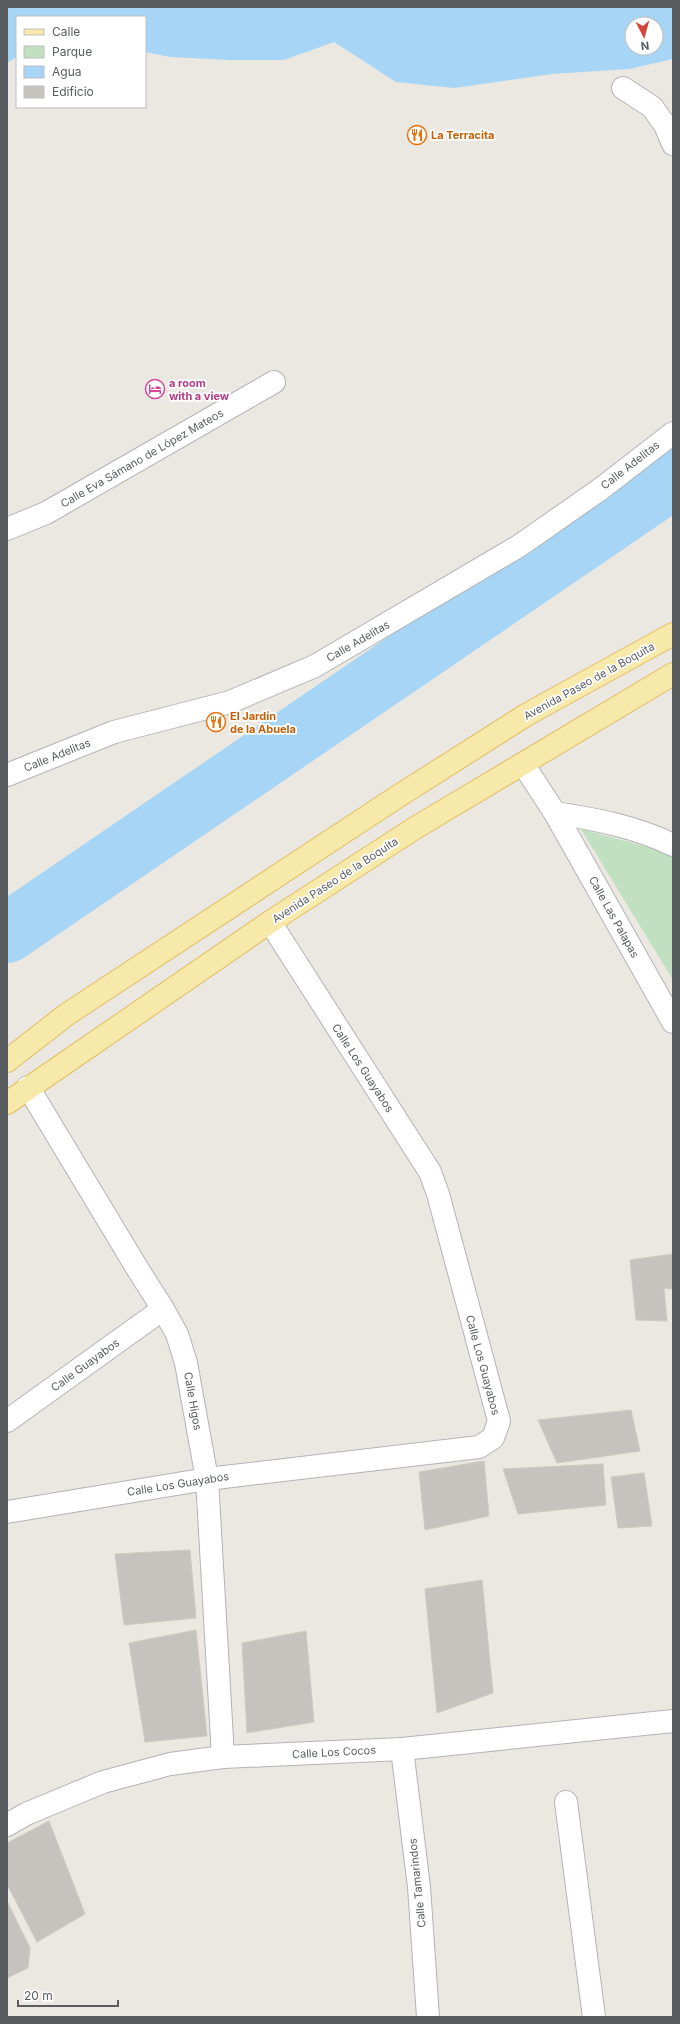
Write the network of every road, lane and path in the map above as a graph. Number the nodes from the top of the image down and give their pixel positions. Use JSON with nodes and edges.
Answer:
{"nodes":[{"id":1,"x":624,"y":88,"type":"dead end"},
{"id":2,"x":673,"y":144,"type":"edge"},
{"id":3,"x":274,"y":382,"type":"dead end"},
{"id":4,"x":671,"y":431,"type":"edge"},
{"id":5,"x":7,"y":529,"type":"edge"},
{"id":6,"x":673,"y":634,"type":"edge"},
{"id":7,"x":673,"y":674,"type":"edge"},
{"id":8,"x":523,"y":764,"type":"junction"},
{"id":9,"x":7,"y":775,"type":"edge"},
{"id":10,"x":555,"y":813,"type":"junction"},
{"id":11,"x":673,"y":846,"type":"edge"},
{"id":12,"x":270,"y":922,"type":"junction"},
{"id":13,"x":673,"y":1022,"type":"edge"},
{"id":14,"x":7,"y":1061,"type":"edge"},
{"id":15,"x":28,"y":1087,"type":"junction"},
{"id":16,"x":7,"y":1103,"type":"edge"},
{"id":17,"x":163,"y":1308,"type":"junction"},
{"id":18,"x":7,"y":1421,"type":"edge"},
{"id":19,"x":207,"y":1479,"type":"junction"},
{"id":20,"x":7,"y":1512,"type":"edge"},
{"id":21,"x":673,"y":1721,"type":"edge"},
{"id":22,"x":402,"y":1749,"type":"junction"},
{"id":23,"x":223,"y":1758,"type":"junction"},
{"id":24,"x":566,"y":1802,"type":"dead end"},
{"id":25,"x":7,"y":1825,"type":"edge"},
{"id":26,"x":428,"y":2017,"type":"edge"},
{"id":27,"x":594,"y":2017,"type":"edge"}],
"edges":[{"from":1,"to":2,"type":"street"},
{"from":3,"to":5,"type":"street","name":"Calle Eva Sámano de López Mateos"},
{"from":4,"to":9,"type":"street","name":"Calle Adelitas"},
{"from":6,"to":14,"type":"main road","name":"Avenida Paseo de la Boquita"},
{"from":7,"to":8,"type":"main road","name":"Avenida Paseo de la Boquita"},
{"from":8,"to":10,"type":"street","name":"Calle Las Palapas"},
{"from":8,"to":12,"type":"main road","name":"Avenida Paseo de la Boquita"},
{"from":10,"to":11,"type":"street"},
{"from":10,"to":13,"type":"street","name":"Calle Las Palapas"},
{"from":12,"to":15,"type":"main road","name":"Avenida Paseo de la Boquita"},
{"from":12,"to":19,"type":"street","name":"Calle Los Guayabos"},
{"from":15,"to":16,"type":"main road","name":"Avenida Paseo de la Boquita"},
{"from":15,"to":17,"type":"street","name":"Calle Higos"},
{"from":17,"to":18,"type":"street","name":"Calle Guayabos"},
{"from":17,"to":19,"type":"street","name":"Calle Higos"},
{"from":19,"to":20,"type":"street","name":"Calle Los Guayabos"},
{"from":19,"to":23,"type":"street","name":"Calle Higos"},
{"from":21,"to":22,"type":"street","name":"Calle Los Cocos"},
{"from":22,"to":23,"type":"street","name":"Calle Los Cocos"},
{"from":22,"to":26,"type":"street","name":"Calle Tamarindos"},
{"from":23,"to":25,"type":"street","name":"Calle Los Cocos"},
{"from":24,"to":27,"type":"street"}]}
